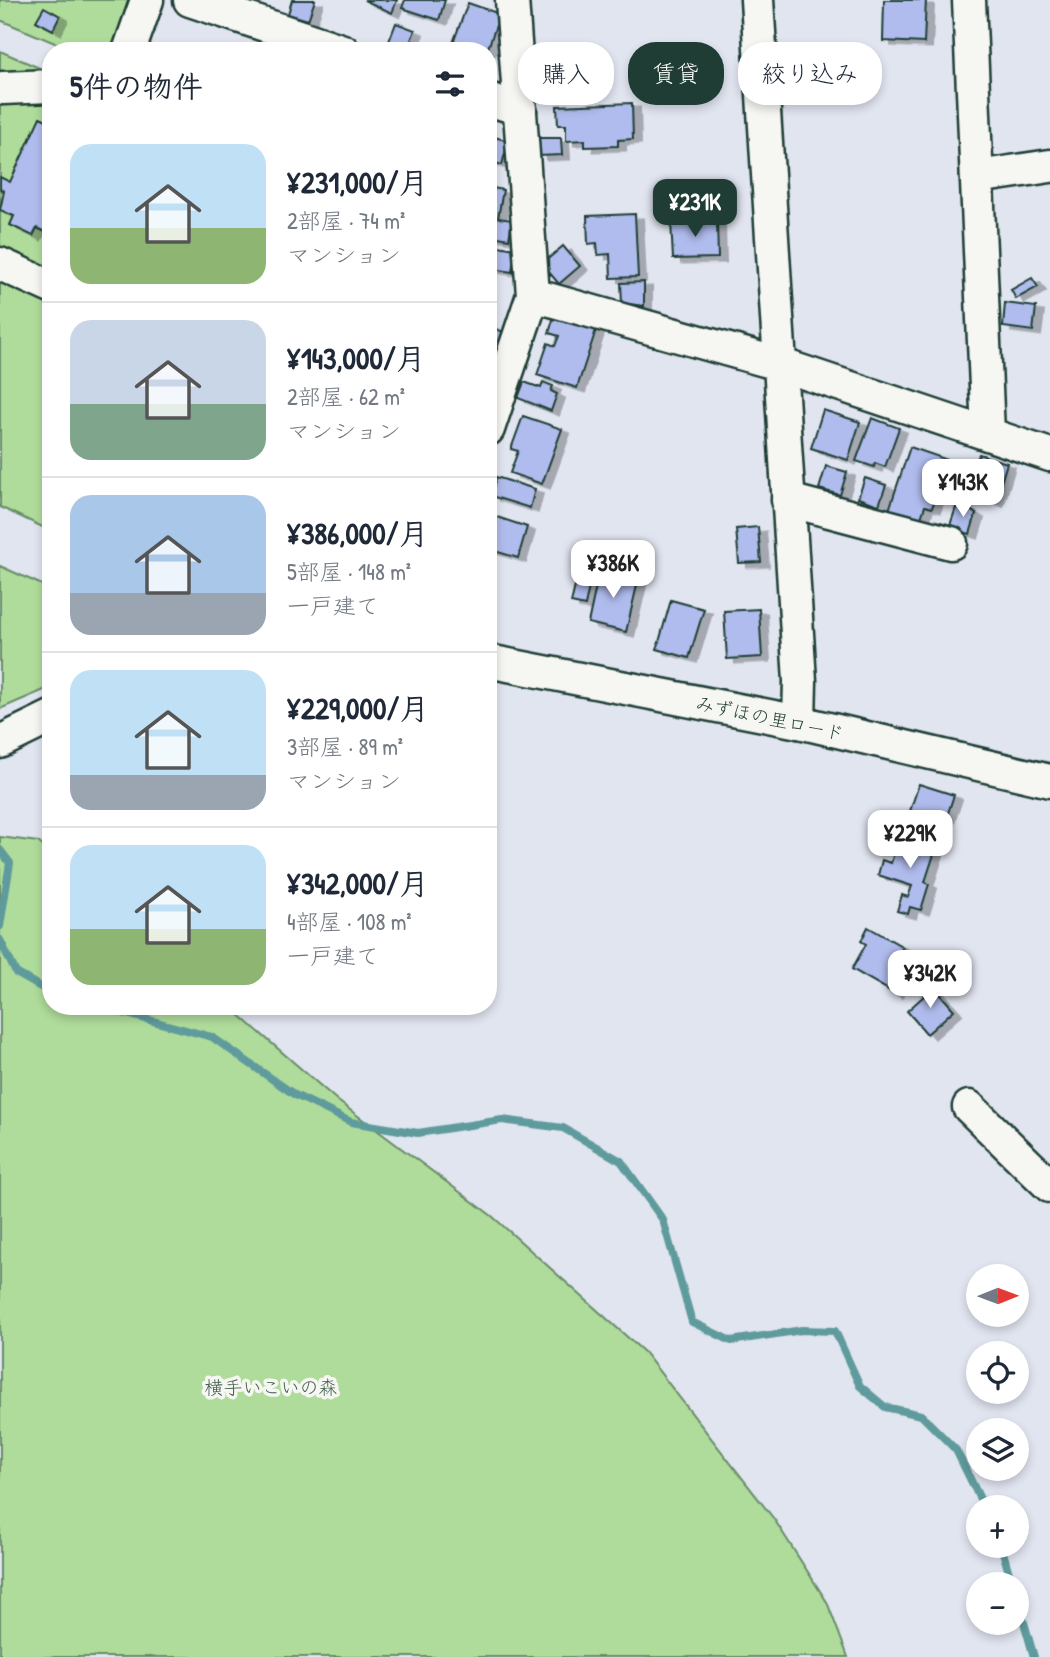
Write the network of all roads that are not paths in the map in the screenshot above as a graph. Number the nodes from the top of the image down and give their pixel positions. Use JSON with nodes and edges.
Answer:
{"nodes":[{"id":1,"x":147,"y":0,"type":"edge"},
{"id":2,"x":190,"y":0,"type":"edge"},
{"id":3,"x":512,"y":0,"type":"edge"},
{"id":4,"x":757,"y":0,"type":"edge"},
{"id":5,"x":969,"y":0,"type":"edge"},
{"id":6,"x":132,"y":42,"type":"edge"},
{"id":7,"x":316,"y":42,"type":"edge"},
{"id":8,"x":42,"y":86,"type":"edge"},
{"id":9,"x":3,"y":88,"type":"dead end"},
{"id":10,"x":497,"y":102,"type":"edge"},
{"id":11,"x":520,"y":109,"type":"junction"},
{"id":12,"x":1050,"y":166,"type":"edge"},
{"id":13,"x":977,"y":177,"type":"junction"},
{"id":14,"x":0,"y":264,"type":"edge"},
{"id":15,"x":42,"y":283,"type":"edge"},
{"id":16,"x":533,"y":295,"type":"junction"},
{"id":17,"x":779,"y":364,"type":"junction"},
{"id":18,"x":497,"y":402,"type":"edge"},
{"id":19,"x":988,"y":433,"type":"junction"},
{"id":20,"x":1050,"y":454,"type":"edge"},
{"id":21,"x":788,"y":500,"type":"junction"},
{"id":22,"x":951,"y":543,"type":"dead end"},
{"id":23,"x":497,"y":663,"type":"edge"},
{"id":24,"x":42,"y":721,"type":"edge"},
{"id":25,"x":799,"y":723,"type":"junction"},
{"id":26,"x":0,"y":742,"type":"edge"},
{"id":27,"x":1050,"y":781,"type":"edge"},
{"id":28,"x":969,"y":1107,"type":"dead end"},
{"id":29,"x":1049,"y":1183,"type":"edge"}],
"edges":[{"from":1,"to":6,"type":"street"},
{"from":2,"to":7,"type":"street"},
{"from":3,"to":11,"type":"street"},
{"from":4,"to":17,"type":"street"},
{"from":5,"to":13,"type":"street"},
{"from":8,"to":9,"type":"street"},
{"from":10,"to":11,"type":"street"},
{"from":11,"to":16,"type":"street"},
{"from":12,"to":13,"type":"street"},
{"from":13,"to":19,"type":"street"},
{"from":14,"to":15,"type":"street"},
{"from":16,"to":17,"type":"street"},
{"from":16,"to":18,"type":"street"},
{"from":17,"to":19,"type":"street"},
{"from":17,"to":21,"type":"street"},
{"from":19,"to":20,"type":"street"},
{"from":21,"to":22,"type":"street"},
{"from":21,"to":25,"type":"street"},
{"from":23,"to":25,"type":"street","name":"みずほの里ロード"},
{"from":24,"to":26,"type":"street"},
{"from":25,"to":27,"type":"street","name":"みずほの里ロード"},
{"from":28,"to":29,"type":"street"}]}
